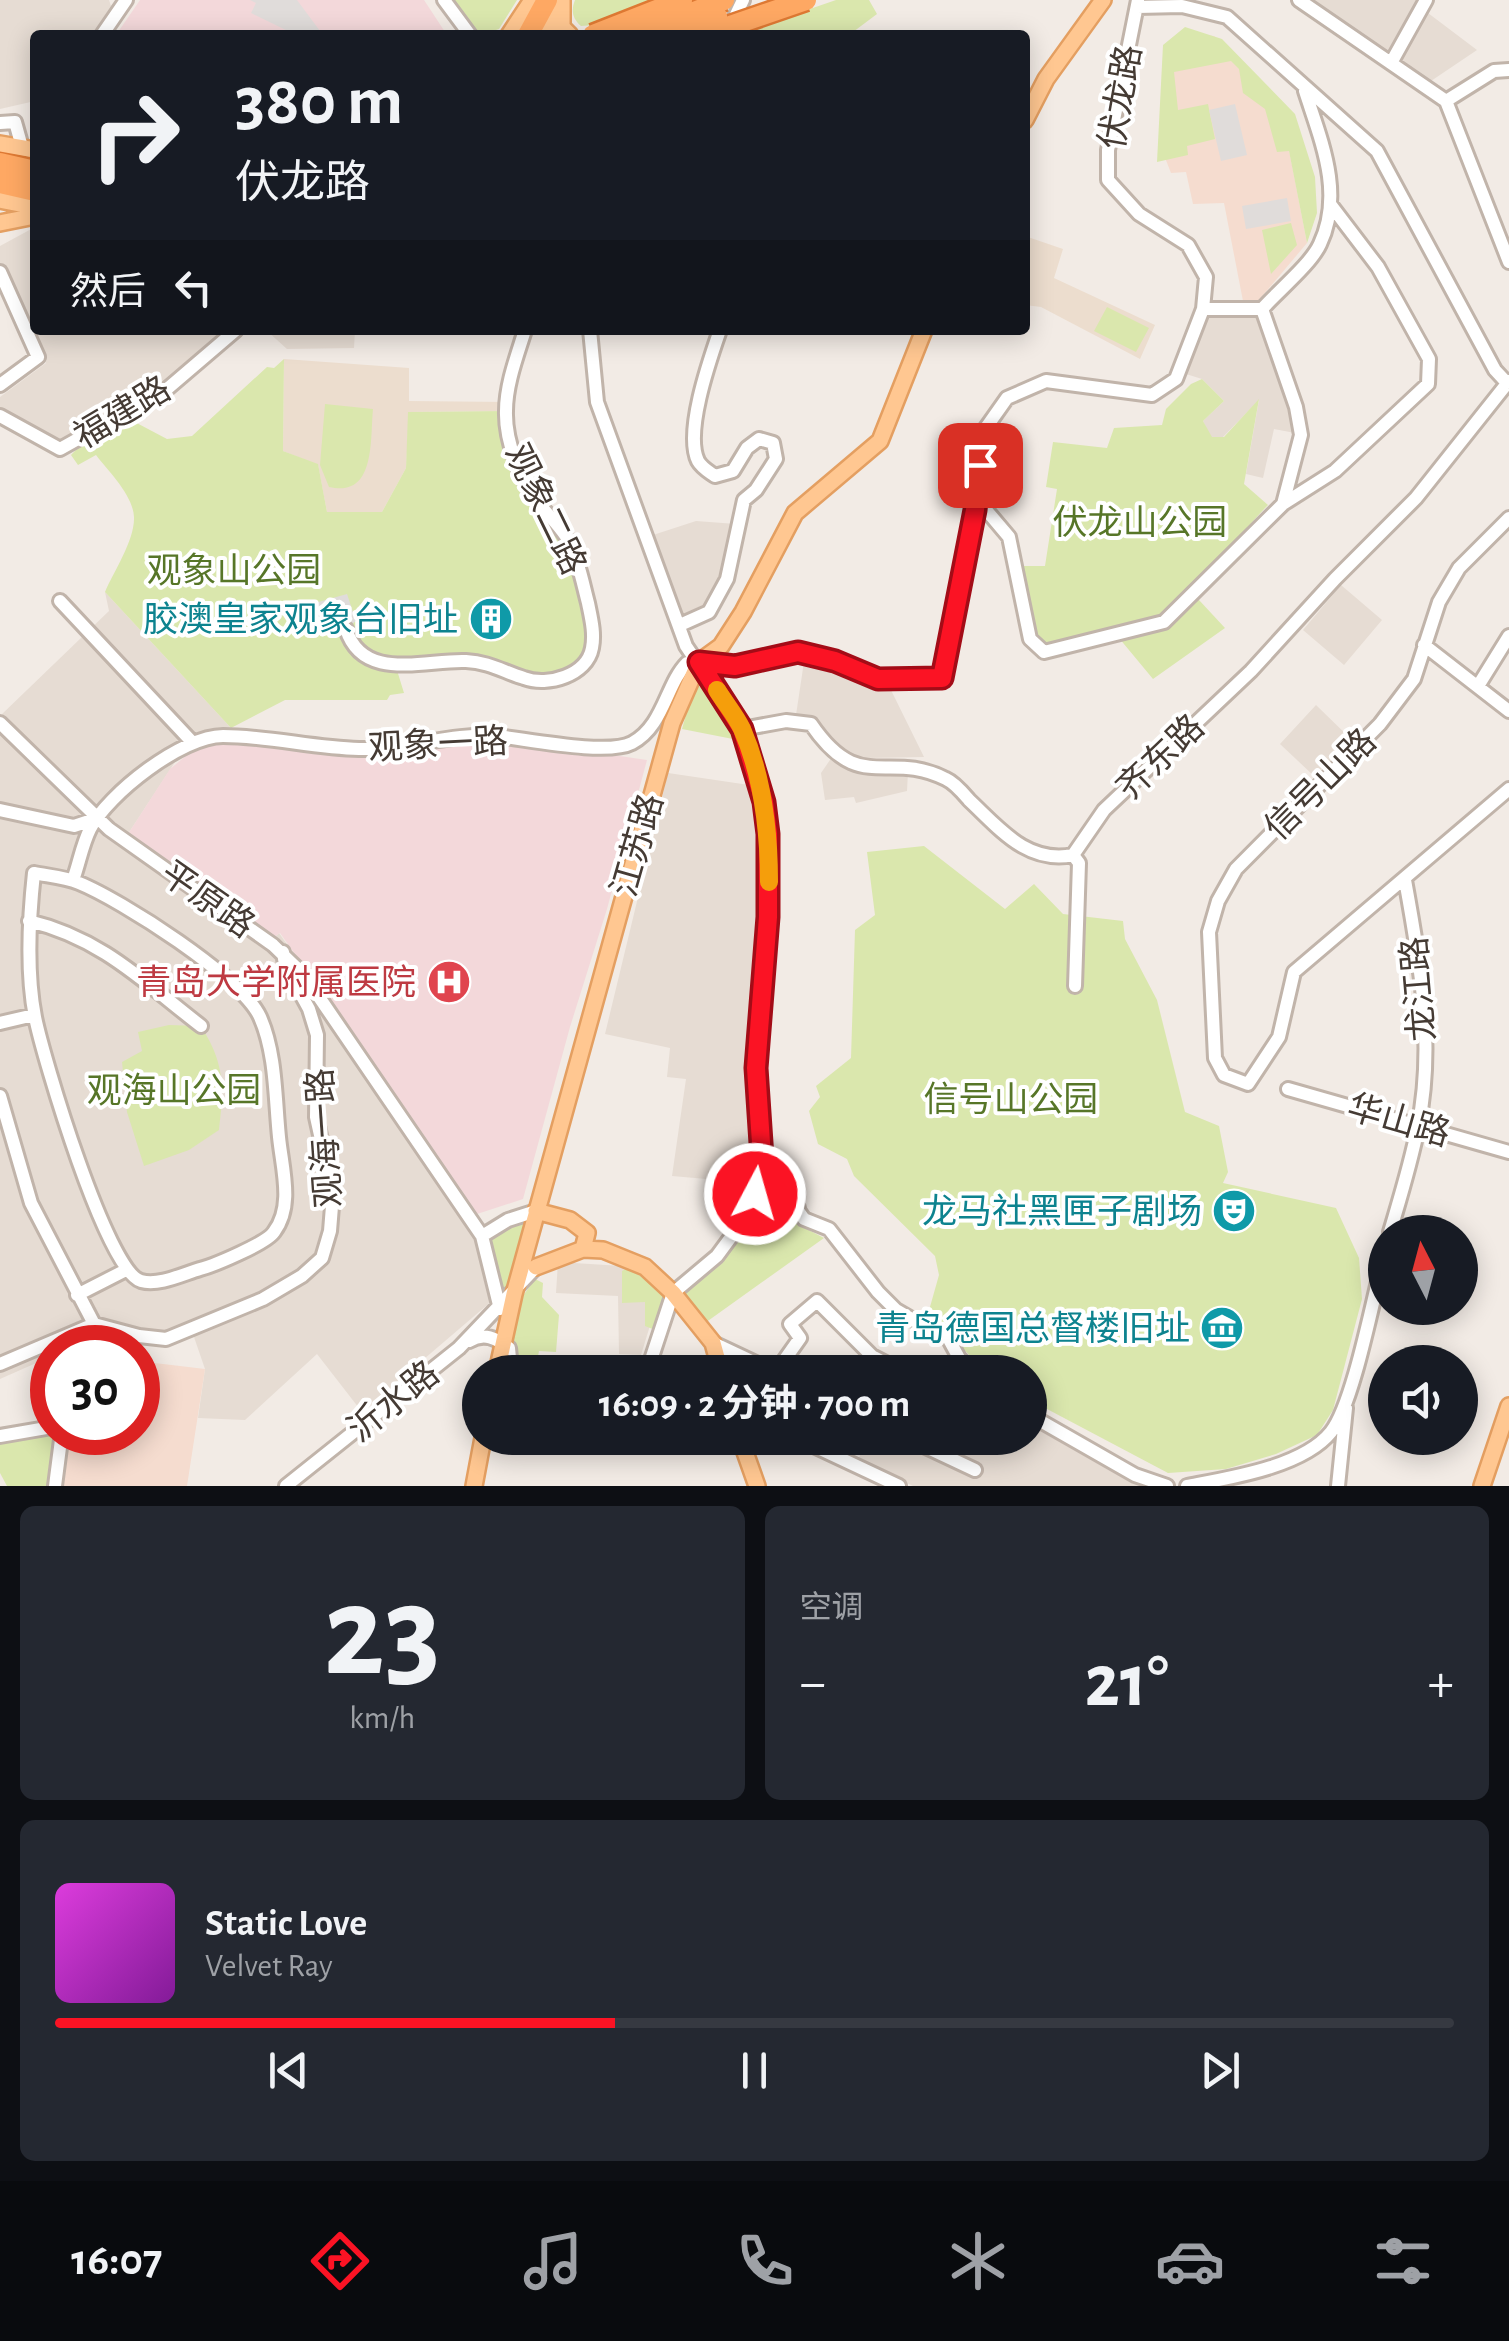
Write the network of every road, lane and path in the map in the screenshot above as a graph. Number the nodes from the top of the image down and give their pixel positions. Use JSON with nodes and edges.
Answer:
{"nodes":[{"id":1,"x":126,"y":0,"type":"edge"},
{"id":2,"x":436,"y":0,"type":"edge"},
{"id":3,"x":444,"y":0,"type":"edge"},
{"id":4,"x":532,"y":0,"type":"edge"},
{"id":5,"x":547,"y":0,"type":"edge"},
{"id":6,"x":562,"y":0,"type":"edge"},
{"id":7,"x":674,"y":0,"type":"edge"},
{"id":8,"x":682,"y":0,"type":"edge"},
{"id":9,"x":694,"y":0,"type":"edge"},
{"id":10,"x":706,"y":0,"type":"edge"},
{"id":11,"x":724,"y":0,"type":"edge"},
{"id":12,"x":743,"y":0,"type":"edge"},
{"id":13,"x":764,"y":0,"type":"edge"},
{"id":14,"x":806,"y":0,"type":"edge"},
{"id":15,"x":1103,"y":0,"type":"edge"},
{"id":16,"x":1300,"y":0,"type":"edge"},
{"id":17,"x":1426,"y":0,"type":"edge"},
{"id":18,"x":1137,"y":4,"type":"edge"},
{"id":19,"x":105,"y":30,"type":"edge"},
{"id":20,"x":457,"y":30,"type":"edge"},
{"id":21,"x":466,"y":30,"type":"edge"},
{"id":22,"x":513,"y":30,"type":"edge"},
{"id":23,"x":531,"y":30,"type":"edge"},
{"id":24,"x":548,"y":30,"type":"edge"},
{"id":25,"x":565,"y":30,"type":"edge"},
{"id":26,"x":605,"y":30,"type":"edge"},
{"id":27,"x":649,"y":30,"type":"edge"},
{"id":28,"x":666,"y":30,"type":"edge"},
{"id":29,"x":682,"y":30,"type":"edge"},
{"id":30,"x":719,"y":30,"type":"edge"},
{"id":31,"x":728,"y":30,"type":"edge"},
{"id":32,"x":1391,"y":64,"type":"junction"},
{"id":33,"x":1509,"y":70,"type":"edge"},
{"id":34,"x":1304,"y":89,"type":"junction"},
{"id":35,"x":1446,"y":101,"type":"junction"},
{"id":36,"x":1030,"y":110,"type":"edge"},
{"id":37,"x":0,"y":123,"type":"edge"},
{"id":38,"x":0,"y":144,"type":"edge"},
{"id":39,"x":29,"y":149,"type":"edge"},
{"id":40,"x":0,"y":164,"type":"edge"},
{"id":41,"x":30,"y":170,"type":"edge"},
{"id":42,"x":0,"y":184,"type":"edge"},
{"id":43,"x":30,"y":190,"type":"edge"},
{"id":44,"x":0,"y":200,"type":"edge"},
{"id":45,"x":1330,"y":204,"type":"junction"},
{"id":46,"x":30,"y":206,"type":"edge"},
{"id":47,"x":30,"y":217,"type":"edge"},
{"id":48,"x":0,"y":223,"type":"edge"},
{"id":49,"x":1509,"y":262,"type":"edge"},
{"id":50,"x":0,"y":272,"type":"edge"},
{"id":51,"x":1203,"y":309,"type":"junction"},
{"id":52,"x":1262,"y":309,"type":"junction"},
{"id":53,"x":230,"y":335,"type":"edge"},
{"id":54,"x":523,"y":335,"type":"edge"},
{"id":55,"x":589,"y":335,"type":"edge"},
{"id":56,"x":718,"y":335,"type":"edge"},
{"id":57,"x":922,"y":335,"type":"edge"},
{"id":58,"x":1508,"y":382,"type":"edge"},
{"id":59,"x":0,"y":385,"type":"edge"},
{"id":60,"x":0,"y":416,"type":"edge"},
{"id":61,"x":976,"y":498,"type":"junction"},
{"id":62,"x":1283,"y":504,"type":"junction"},
{"id":63,"x":1509,"y":518,"type":"edge"},
{"id":64,"x":60,"y":602,"type":"dead end"},
{"id":65,"x":680,"y":625,"type":"junction"},
{"id":66,"x":346,"y":629,"type":"dead end"},
{"id":67,"x":1509,"y":636,"type":"edge"},
{"id":68,"x":1424,"y":644,"type":"junction"},
{"id":69,"x":699,"y":662,"type":"junction"},
{"id":70,"x":1478,"y":686,"type":"junction"},
{"id":71,"x":1509,"y":712,"type":"edge"},
{"id":72,"x":0,"y":722,"type":"edge"},
{"id":73,"x":742,"y":729,"type":"junction"},
{"id":74,"x":193,"y":743,"type":"junction"},
{"id":75,"x":1509,"y":789,"type":"edge"},
{"id":76,"x":0,"y":810,"type":"edge"},
{"id":77,"x":98,"y":818,"type":"junction"},
{"id":78,"x":1073,"y":855,"type":"junction"},
{"id":79,"x":74,"y":880,"type":"junction"},
{"id":80,"x":1405,"y":880,"type":"junction"},
{"id":81,"x":29,"y":921,"type":"junction"},
{"id":82,"x":283,"y":952,"type":"junction"},
{"id":83,"x":1075,"y":986,"type":"dead end"},
{"id":84,"x":34,"y":1015,"type":"junction"},
{"id":85,"x":0,"y":1023,"type":"edge"},
{"id":86,"x":201,"y":1026,"type":"dead end"},
{"id":87,"x":1288,"y":1089,"type":"dead end"},
{"id":88,"x":0,"y":1096,"type":"edge"},
{"id":89,"x":1419,"y":1124,"type":"junction"},
{"id":90,"x":1509,"y":1152,"type":"edge"},
{"id":91,"x":762,"y":1158,"type":"junction"},
{"id":92,"x":798,"y":1208,"type":"junction"},
{"id":93,"x":536,"y":1212,"type":"junction"},
{"id":94,"x":1395,"y":1215,"type":"edge"},
{"id":95,"x":745,"y":1218,"type":"junction"},
{"id":96,"x":482,"y":1236,"type":"junction"},
{"id":97,"x":585,"y":1241,"type":"junction"},
{"id":98,"x":525,"y":1252,"type":"junction"},
{"id":99,"x":536,"y":1266,"type":"junction"},
{"id":100,"x":126,"y":1270,"type":"junction"},
{"id":101,"x":673,"y":1293,"type":"junction"},
{"id":102,"x":514,"y":1294,"type":"junction"},
{"id":103,"x":77,"y":1295,"type":"junction"},
{"id":104,"x":500,"y":1308,"type":"junction"},
{"id":105,"x":1368,"y":1317,"type":"edge"},
{"id":106,"x":94,"y":1324,"type":"junction"},
{"id":107,"x":713,"y":1343,"type":"junction"},
{"id":108,"x":459,"y":1348,"type":"junction"},
{"id":109,"x":498,"y":1355,"type":"edge"},
{"id":110,"x":504,"y":1355,"type":"edge"},
{"id":111,"x":505,"y":1355,"type":"edge"},
{"id":112,"x":653,"y":1355,"type":"edge"},
{"id":113,"x":716,"y":1355,"type":"edge"},
{"id":114,"x":739,"y":1355,"type":"edge"},
{"id":115,"x":788,"y":1355,"type":"edge"},
{"id":116,"x":871,"y":1355,"type":"edge"},
{"id":117,"x":957,"y":1355,"type":"edge"},
{"id":118,"x":0,"y":1364,"type":"edge"},
{"id":119,"x":1346,"y":1400,"type":"junction"},
{"id":120,"x":1509,"y":1406,"type":"edge"},
{"id":121,"x":1047,"y":1424,"type":"edge"},
{"id":122,"x":30,"y":1431,"type":"edge"},
{"id":123,"x":0,"y":1436,"type":"edge"},
{"id":124,"x":59,"y":1455,"type":"edge"},
{"id":125,"x":480,"y":1455,"type":"edge"},
{"id":126,"x":489,"y":1455,"type":"edge"},
{"id":127,"x":746,"y":1455,"type":"edge"},
{"id":128,"x":833,"y":1455,"type":"edge"},
{"id":129,"x":943,"y":1455,"type":"edge"},
{"id":130,"x":975,"y":1470,"type":"dead end"},
{"id":131,"x":55,"y":1486,"type":"edge"},
{"id":132,"x":286,"y":1486,"type":"edge"},
{"id":133,"x":474,"y":1486,"type":"edge"},
{"id":134,"x":483,"y":1486,"type":"edge"},
{"id":135,"x":757,"y":1486,"type":"edge"},
{"id":136,"x":900,"y":1486,"type":"edge"},
{"id":137,"x":1160,"y":1486,"type":"edge"},
{"id":138,"x":1167,"y":1486,"type":"edge"},
{"id":139,"x":1186,"y":1486,"type":"edge"},
{"id":140,"x":1338,"y":1486,"type":"edge"},
{"id":141,"x":1482,"y":1486,"type":"edge"}],
"edges":[{"from":1,"to":19,"type":"street"},
{"from":2,"to":20,"type":"street"},
{"from":3,"to":21,"type":"street"},
{"from":4,"to":22,"type":"main road"},
{"from":5,"to":23,"type":"highway"},
{"from":6,"to":24,"type":"main road"},
{"from":6,"to":25,"type":"main road"},
{"from":7,"to":28,"type":"street"},
{"from":8,"to":26,"type":"highway","bridge":true},
{"from":9,"to":10,"type":"street"},
{"from":11,"to":27,"type":"highway","bridge":true},
{"from":12,"to":31,"type":"street"},
{"from":13,"to":29,"type":"highway","bridge":true},
{"from":14,"to":30,"type":"highway","bridge":true},
{"from":15,"to":36,"type":"main road"},
{"from":16,"to":32,"type":"street"},
{"from":17,"to":32,"type":"street"},
{"from":18,"to":34,"type":"street","name":"伏龙路"},
{"from":18,"to":51,"type":"street","name":"伏龙路"},
{"from":32,"to":35,"type":"street"},
{"from":33,"to":35,"type":"street"},
{"from":34,"to":45,"type":"street"},
{"from":34,"to":58,"type":"street","name":"伏龙路"},
{"from":35,"to":49,"type":"street"},
{"from":37,"to":39,"type":"street"},
{"from":38,"to":39,"type":"main road"},
{"from":40,"to":41,"type":"highway"},
{"from":42,"to":43,"type":"highway"},
{"from":44,"to":46,"type":"main road"},
{"from":45,"to":52,"type":"street"},
{"from":45,"to":62,"type":"street"},
{"from":47,"to":48,"type":"main road"},
{"from":50,"to":59,"type":"street"},
{"from":51,"to":52,"type":"street"},
{"from":51,"to":61,"type":"street","name":"伏龙路"},
{"from":52,"to":62,"type":"street"},
{"from":53,"to":60,"type":"street","name":"福建路"},
{"from":54,"to":66,"type":"street","name":"观象二路"},
{"from":55,"to":65,"type":"street"},
{"from":56,"to":65,"type":"street"},
{"from":57,"to":69,"type":"main road"},
{"from":58,"to":78,"type":"street","name":"齐东路"},
{"from":61,"to":62,"type":"street"},
{"from":61,"to":69,"type":"street","name":"伏龙路"},
{"from":63,"to":68,"type":"street","name":"信号山路"},
{"from":64,"to":74,"type":"street"},
{"from":65,"to":69,"type":"street"},
{"from":67,"to":70,"type":"street"},
{"from":68,"to":70,"type":"street"},
{"from":68,"to":80,"type":"street","name":"信号山路"},
{"from":69,"to":73,"type":"street"},
{"from":69,"to":74,"type":"street","name":"观象一路"},
{"from":69,"to":93,"type":"main road","name":"江苏路"},
{"from":70,"to":71,"type":"street"},
{"from":72,"to":77,"type":"street","name":"平原路"},
{"from":73,"to":78,"type":"street"},
{"from":73,"to":91,"type":"street"},
{"from":74,"to":77,"type":"street","name":"观象一路"},
{"from":75,"to":80,"type":"street"},
{"from":76,"to":77,"type":"street"},
{"from":77,"to":79,"type":"street"},
{"from":77,"to":82,"type":"street","name":"平原路"},
{"from":78,"to":83,"type":"street"},
{"from":79,"to":81,"type":"street"},
{"from":79,"to":100,"type":"street"},
{"from":80,"to":89,"type":"street","name":"龙江路"},
{"from":81,"to":84,"type":"street"},
{"from":81,"to":86,"type":"street"},
{"from":82,"to":96,"type":"street","name":"平原路"},
{"from":82,"to":106,"type":"street","name":"观海一路"},
{"from":84,"to":85,"type":"street"},
{"from":84,"to":100,"type":"street"},
{"from":87,"to":89,"type":"street","name":"华山路"},
{"from":88,"to":103,"type":"street"},
{"from":89,"to":90,"type":"street","name":"华山路"},
{"from":89,"to":94,"type":"street","name":"龙江路"},
{"from":91,"to":92,"type":"street"},
{"from":91,"to":95,"type":"street"},
{"from":92,"to":95,"type":"street"},
{"from":92,"to":117,"type":"street"},
{"from":93,"to":96,"type":"street"},
{"from":93,"to":97,"type":"main road"},
{"from":93,"to":98,"type":"main road","name":"江苏路"},
{"from":95,"to":101,"type":"street"},
{"from":96,"to":104,"type":"street","name":"平原路"},
{"from":97,"to":99,"type":"main road"},
{"from":97,"to":101,"type":"main road"},
{"from":98,"to":99,"type":"main road"},
{"from":98,"to":102,"type":"main road","name":"江苏路"},
{"from":99,"to":102,"type":"street","name":"沂水路"},
{"from":99,"to":111,"type":"main road"},
{"from":100,"to":103,"type":"street"},
{"from":101,"to":107,"type":"main road"},
{"from":101,"to":112,"type":"street"},
{"from":102,"to":104,"type":"street","name":"沂水路"},
{"from":102,"to":110,"type":"main road","name":"江苏路"},
{"from":103,"to":106,"type":"street"},
{"from":104,"to":108,"type":"street","name":"沂水路"},
{"from":105,"to":119,"type":"street"},
{"from":106,"to":118,"type":"street"},
{"from":107,"to":113,"type":"main road"},
{"from":107,"to":114,"type":"street"},
{"from":108,"to":109,"type":"street"},
{"from":108,"to":132,"type":"street","name":"沂水路"},
{"from":115,"to":116,"type":"street"},
{"from":119,"to":139,"type":"street"},
{"from":119,"to":140,"type":"street"},
{"from":120,"to":141,"type":"main road"},
{"from":121,"to":137,"type":"street"},
{"from":122,"to":123,"type":"street"},
{"from":124,"to":131,"type":"street"},
{"from":125,"to":133,"type":"main road"},
{"from":126,"to":134,"type":"main road"},
{"from":127,"to":135,"type":"main road"},
{"from":128,"to":136,"type":"street"},
{"from":129,"to":130,"type":"street"},
{"from":137,"to":138,"type":"street"}]}
